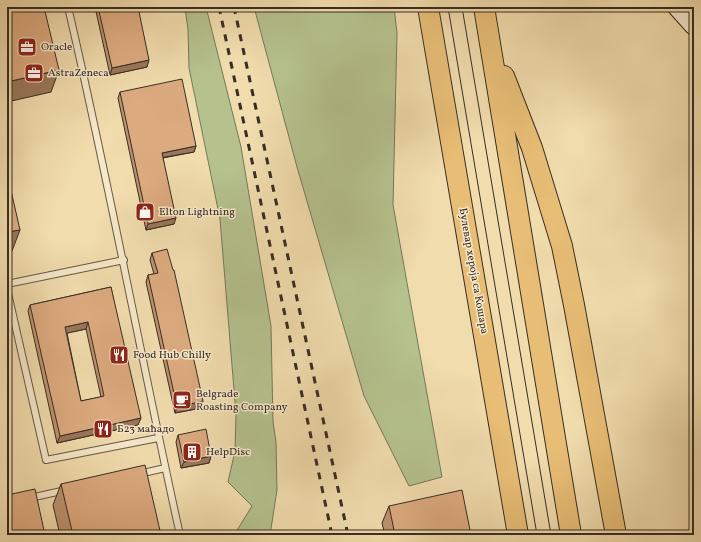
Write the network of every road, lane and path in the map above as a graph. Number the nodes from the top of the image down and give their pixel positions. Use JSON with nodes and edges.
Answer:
{"nodes":[{"id":1,"x":68,"y":7,"type":"edge"},
{"id":2,"x":428,"y":7,"type":"edge"},
{"id":3,"x":484,"y":7,"type":"edge"},
{"id":4,"x":678,"y":7,"type":"edge"},
{"id":5,"x":694,"y":26,"type":"edge"},
{"id":6,"x":489,"y":37,"type":"junction"},
{"id":7,"x":124,"y":260,"type":"junction"},
{"id":8,"x":7,"y":284,"type":"edge"},
{"id":9,"x":7,"y":289,"type":"edge"},
{"id":10,"x":158,"y":438,"type":"junction"},
{"id":11,"x":165,"y":468,"type":"junction"},
{"id":12,"x":129,"y":476,"type":"edge"},
{"id":13,"x":75,"y":488,"type":"edge"},
{"id":14,"x":21,"y":500,"type":"edge"},
{"id":15,"x":615,"y":533,"type":"edge"},
{"id":16,"x":180,"y":535,"type":"edge"},
{"id":17,"x":518,"y":535,"type":"edge"},
{"id":18,"x":571,"y":535,"type":"edge"}],
"edges":[{"from":1,"to":7,"type":"lane"},
{"from":2,"to":17,"type":"main road","name":"Булевар хероја са Кошара"},
{"from":3,"to":6,"type":"main road"},
{"from":4,"to":5,"type":"main road"},
{"from":6,"to":15,"type":"main road"},
{"from":6,"to":18,"type":"main road"},
{"from":7,"to":8,"type":"lane"},
{"from":7,"to":10,"type":"lane"},
{"from":9,"to":10,"type":"lane"},
{"from":10,"to":11,"type":"lane"},
{"from":11,"to":12,"type":"lane"},
{"from":11,"to":16,"type":"lane"},
{"from":13,"to":14,"type":"lane"}]}
